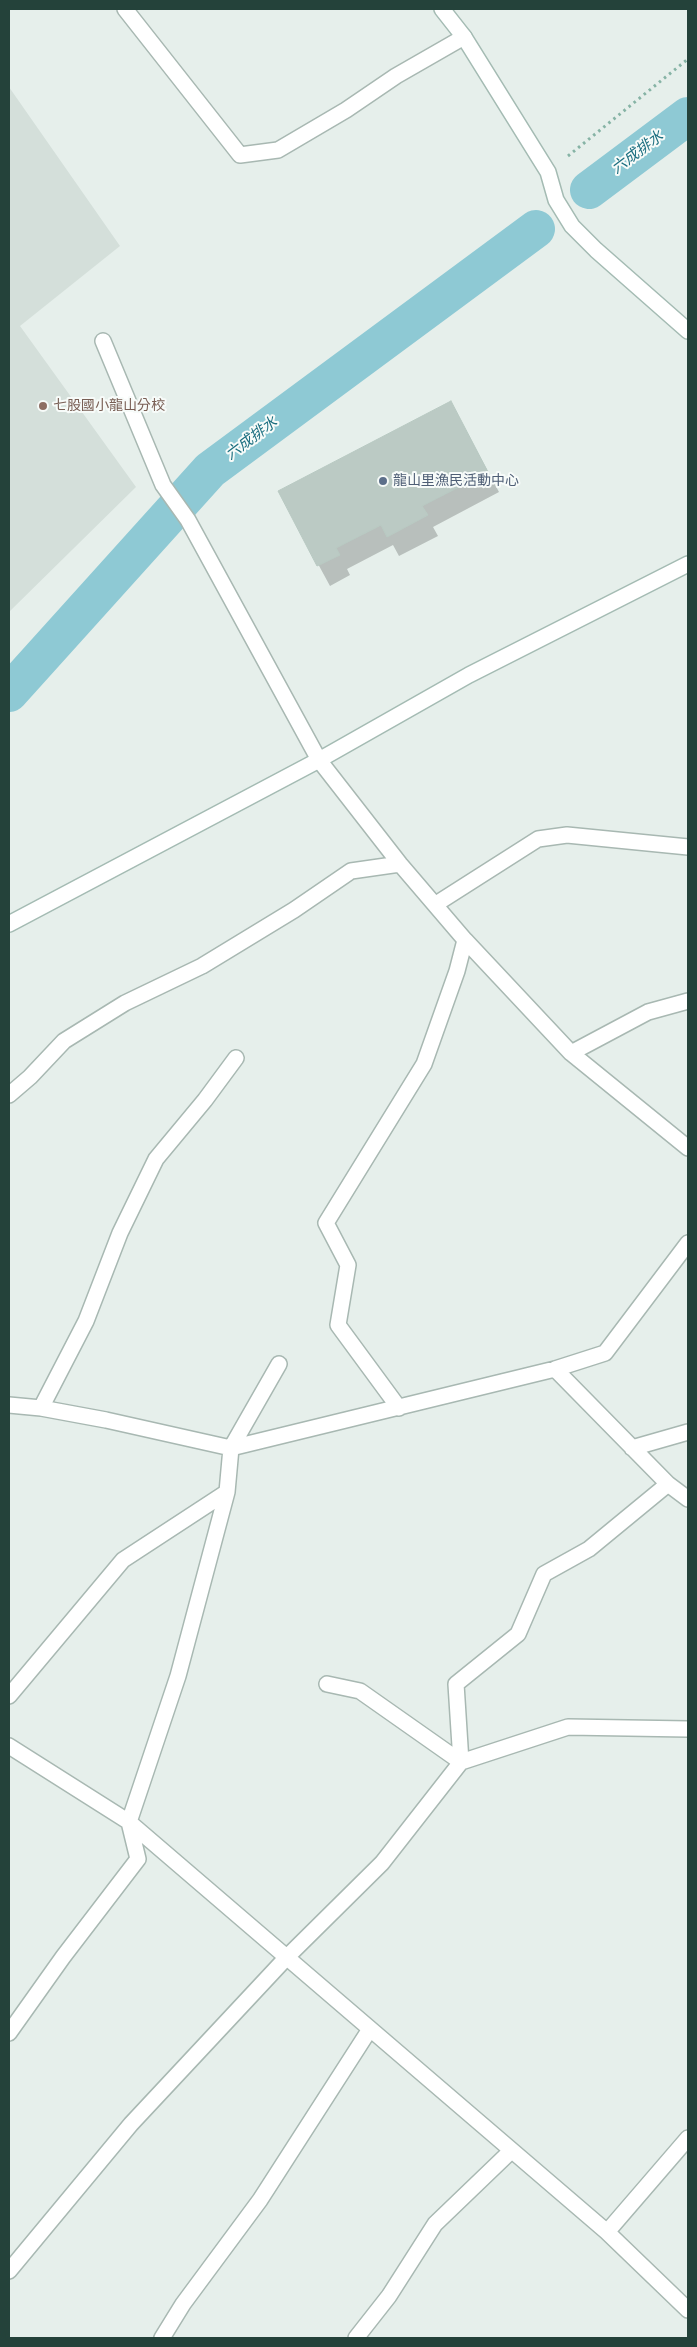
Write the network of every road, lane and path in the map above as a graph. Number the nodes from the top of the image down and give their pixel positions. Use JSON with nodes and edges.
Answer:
{"nodes":[{"id":1,"x":125,"y":9,"type":"edge"},
{"id":2,"x":442,"y":9,"type":"edge"},
{"id":3,"x":464,"y":37,"type":"junction"},
{"id":4,"x":688,"y":59,"type":"edge"},
{"id":5,"x":548,"y":172,"type":"junction"},
{"id":6,"x":688,"y":331,"type":"edge"},
{"id":7,"x":104,"y":341,"type":"dead end"},
{"id":8,"x":688,"y":564,"type":"edge"},
{"id":9,"x":319,"y":760,"type":"junction"},
{"id":10,"x":688,"y":847,"type":"edge"},
{"id":11,"x":400,"y":864,"type":"junction"},
{"id":12,"x":436,"y":904,"type":"junction"},
{"id":13,"x":9,"y":924,"type":"edge"},
{"id":14,"x":465,"y":940,"type":"junction"},
{"id":15,"x":688,"y":1001,"type":"edge"},
{"id":16,"x":570,"y":1053,"type":"junction"},
{"id":17,"x":236,"y":1058,"type":"dead end"},
{"id":18,"x":9,"y":1095,"type":"edge"},
{"id":19,"x":688,"y":1148,"type":"edge"},
{"id":20,"x":688,"y":1243,"type":"edge"},
{"id":21,"x":279,"y":1364,"type":"dead end"},
{"id":22,"x":555,"y":1369,"type":"junction"},
{"id":23,"x":9,"y":1405,"type":"edge"},
{"id":24,"x":41,"y":1408,"type":"junction"},
{"id":25,"x":399,"y":1408,"type":"junction"},
{"id":26,"x":688,"y":1432,"type":"edge"},
{"id":27,"x":231,"y":1448,"type":"junction"},
{"id":28,"x":632,"y":1448,"type":"junction"},
{"id":29,"x":668,"y":1484,"type":"junction"},
{"id":30,"x":226,"y":1492,"type":"junction"},
{"id":31,"x":688,"y":1499,"type":"edge"},
{"id":32,"x":327,"y":1684,"type":"dead end"},
{"id":33,"x":9,"y":1696,"type":"edge"},
{"id":34,"x":688,"y":1729,"type":"edge"},
{"id":35,"x":9,"y":1746,"type":"edge"},
{"id":36,"x":461,"y":1762,"type":"junction"},
{"id":37,"x":129,"y":1822,"type":"junction"},
{"id":38,"x":287,"y":1957,"type":"junction"},
{"id":39,"x":370,"y":2029,"type":"junction"},
{"id":40,"x":9,"y":2033,"type":"edge"},
{"id":41,"x":688,"y":2138,"type":"edge"},
{"id":42,"x":511,"y":2151,"type":"junction"},
{"id":43,"x":607,"y":2232,"type":"junction"},
{"id":44,"x":9,"y":2271,"type":"edge"},
{"id":45,"x":688,"y":2310,"type":"edge"},
{"id":46,"x":162,"y":2338,"type":"edge"},
{"id":47,"x":356,"y":2338,"type":"edge"}],
"edges":[{"from":1,"to":3,"type":"main road"},
{"from":2,"to":3,"type":"main road"},
{"from":3,"to":5,"type":"main road"},
{"from":4,"to":5,"type":"path"},
{"from":5,"to":6,"type":"main road"},
{"from":7,"to":9,"type":"main road"},
{"from":8,"to":9,"type":"main road"},
{"from":9,"to":11,"type":"main road"},
{"from":9,"to":13,"type":"main road"},
{"from":10,"to":12,"type":"main road"},
{"from":11,"to":12,"type":"main road"},
{"from":11,"to":18,"type":"main road"},
{"from":12,"to":14,"type":"main road"},
{"from":14,"to":16,"type":"main road"},
{"from":14,"to":25,"type":"main road"},
{"from":15,"to":16,"type":"main road"},
{"from":16,"to":19,"type":"main road"},
{"from":17,"to":24,"type":"main road"},
{"from":20,"to":22,"type":"main road"},
{"from":21,"to":27,"type":"main road"},
{"from":22,"to":25,"type":"main road"},
{"from":22,"to":28,"type":"main road"},
{"from":23,"to":24,"type":"main road"},
{"from":24,"to":27,"type":"main road"},
{"from":25,"to":27,"type":"main road"},
{"from":26,"to":28,"type":"main road"},
{"from":27,"to":30,"type":"main road"},
{"from":28,"to":29,"type":"main road"},
{"from":29,"to":31,"type":"main road"},
{"from":29,"to":36,"type":"main road"},
{"from":30,"to":33,"type":"main road"},
{"from":30,"to":37,"type":"main road"},
{"from":32,"to":36,"type":"main road"},
{"from":34,"to":36,"type":"main road"},
{"from":35,"to":37,"type":"main road"},
{"from":36,"to":38,"type":"main road"},
{"from":37,"to":38,"type":"main road"},
{"from":37,"to":40,"type":"main road"},
{"from":38,"to":39,"type":"main road"},
{"from":38,"to":44,"type":"main road"},
{"from":39,"to":42,"type":"main road"},
{"from":39,"to":46,"type":"main road"},
{"from":41,"to":43,"type":"main road"},
{"from":42,"to":43,"type":"main road"},
{"from":42,"to":47,"type":"main road"},
{"from":43,"to":45,"type":"main road"}]}
